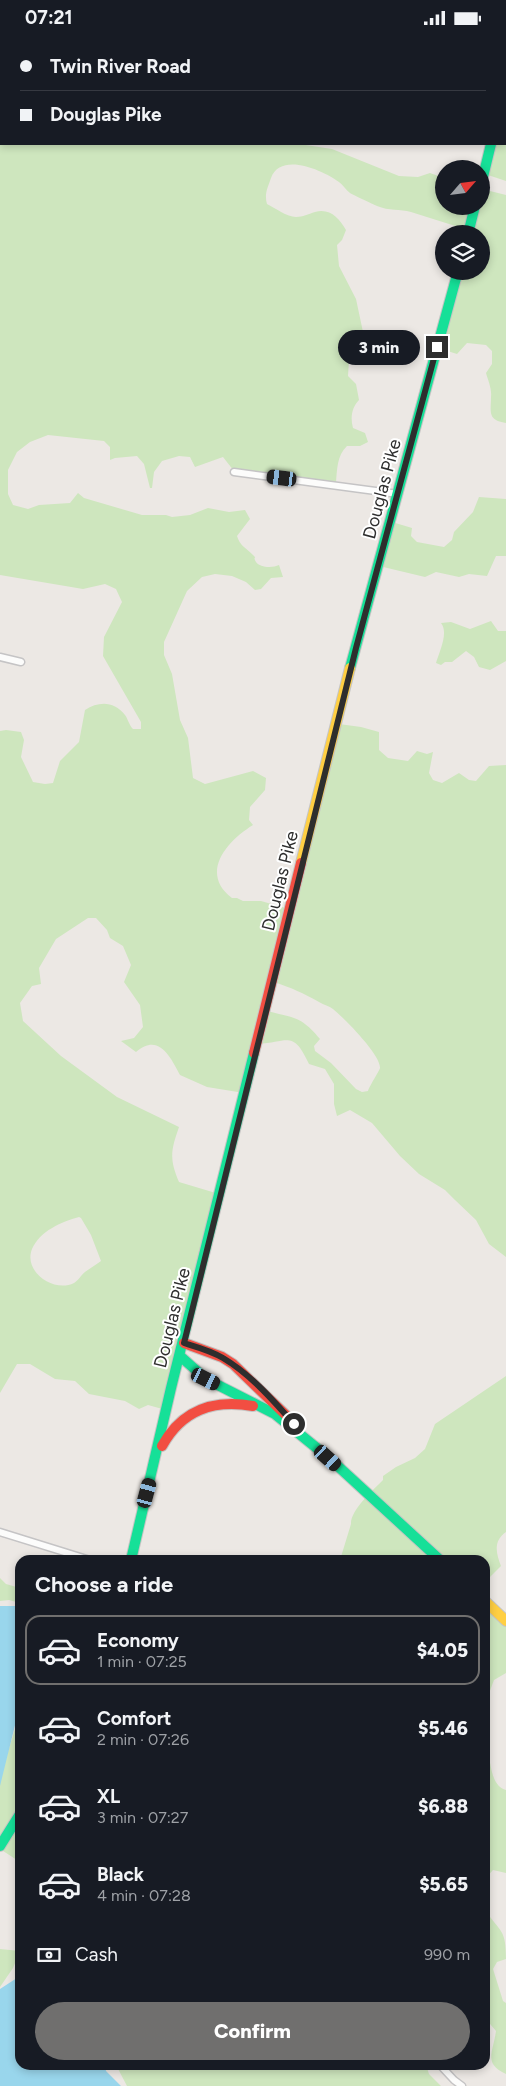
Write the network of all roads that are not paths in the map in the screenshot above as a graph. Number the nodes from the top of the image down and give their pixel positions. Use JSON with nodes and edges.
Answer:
{"nodes":[{"id":1,"x":491,"y":145,"type":"edge"},
{"id":2,"x":487,"y":160,"type":"edge"},
{"id":3,"x":456,"y":280,"type":"edge"},
{"id":4,"x":234,"y":472,"type":"dead end"},
{"id":5,"x":398,"y":494,"type":"junction"},
{"id":6,"x":0,"y":657,"type":"edge"},
{"id":7,"x":21,"y":662,"type":"dead end"},
{"id":8,"x":184,"y":1343,"type":"junction"},
{"id":9,"x":180,"y":1356,"type":"junction"},
{"id":10,"x":268,"y":1409,"type":"junction"},
{"id":11,"x":308,"y":1441,"type":"junction"},
{"id":12,"x":155,"y":1463,"type":"junction"},
{"id":13,"x":0,"y":1532,"type":"edge"},
{"id":14,"x":74,"y":1555,"type":"edge"},
{"id":15,"x":133,"y":1555,"type":"edge"},
{"id":16,"x":434,"y":1555,"type":"edge"},
{"id":17,"x":490,"y":1606,"type":"edge"},
{"id":18,"x":506,"y":1621,"type":"edge"},
{"id":19,"x":15,"y":1822,"type":"edge"},
{"id":20,"x":0,"y":1846,"type":"edge"},
{"id":21,"x":445,"y":2070,"type":"edge"},
{"id":22,"x":462,"y":2086,"type":"edge"}],
"edges":[{"from":1,"to":2,"type":"main road"},
{"from":3,"to":5,"type":"main road","name":"Douglas Pike"},
{"from":4,"to":5,"type":"street"},
{"from":5,"to":8,"type":"main road","name":"Douglas Pike"},
{"from":6,"to":7,"type":"street"},
{"from":8,"to":9,"type":"main road","name":"Douglas Pike"},
{"from":8,"to":11,"type":"main road"},
{"from":9,"to":10,"type":"main road"},
{"from":9,"to":12,"type":"main road","name":"Douglas Pike"},
{"from":10,"to":11,"type":"main road"},
{"from":10,"to":12,"type":"main road"},
{"from":11,"to":16,"type":"main road"},
{"from":12,"to":15,"type":"main road","name":"Douglas Pike"},
{"from":13,"to":14,"type":"street"},
{"from":17,"to":18,"type":"main road"},
{"from":19,"to":20,"type":"main road"},
{"from":21,"to":22,"type":"street"}]}
